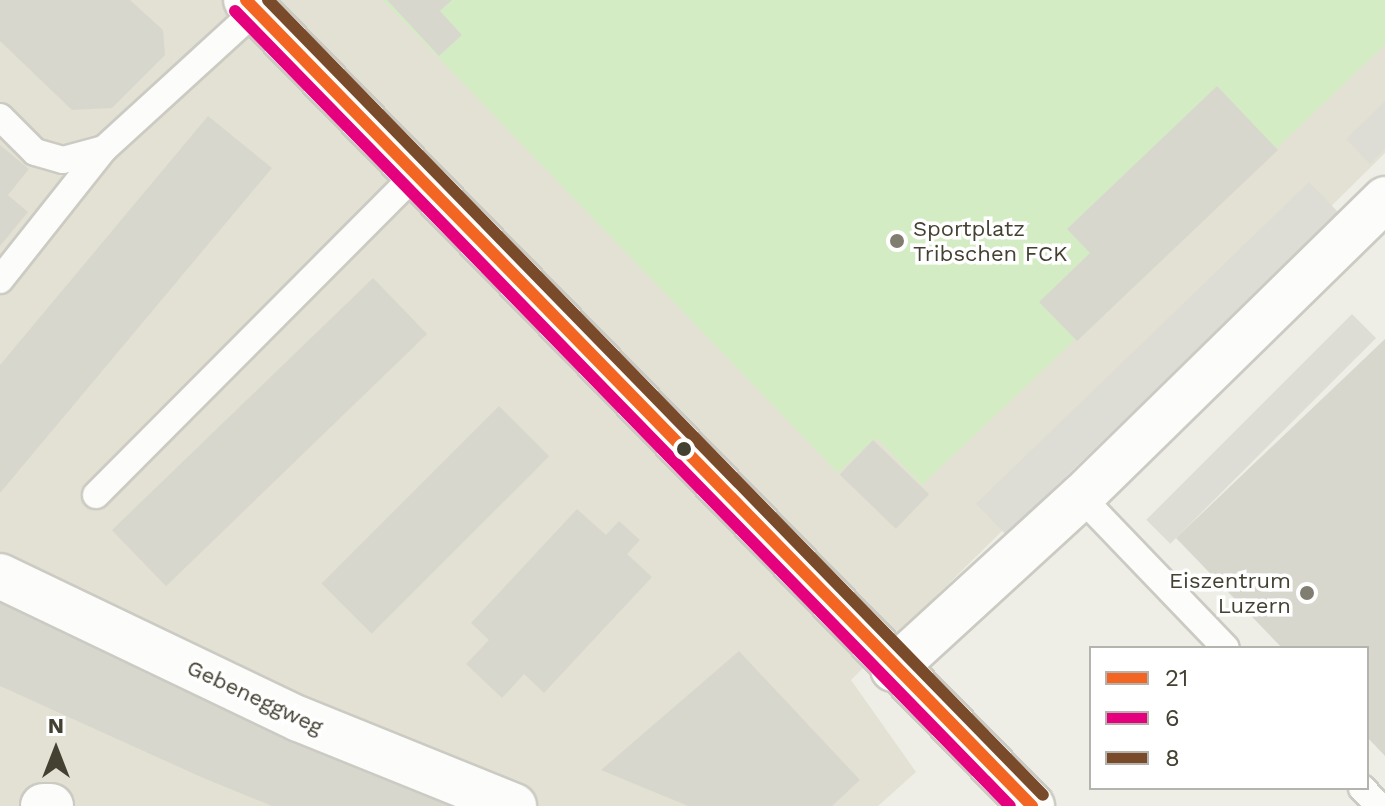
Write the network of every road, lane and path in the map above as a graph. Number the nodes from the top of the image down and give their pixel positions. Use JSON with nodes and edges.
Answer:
{"nodes":[{"id":1,"x":251,"y":5,"type":"edge"},
{"id":2,"x":0,"y":117,"type":"edge"},
{"id":3,"x":104,"y":149,"type":"junction"},
{"id":4,"x":415,"y":175,"type":"junction"},
{"id":5,"x":1385,"y":199,"type":"edge"},
{"id":6,"x":0,"y":280,"type":"edge"},
{"id":7,"x":96,"y":495,"type":"dead end"},
{"id":8,"x":1081,"y":497,"type":"junction"},
{"id":9,"x":0,"y":576,"type":"edge"},
{"id":10,"x":1224,"y":646,"type":"edge"},
{"id":11,"x":893,"y":669,"type":"junction"},
{"id":12,"x":1364,"y":790,"type":"edge"},
{"id":13,"x":43,"y":806,"type":"edge"},
{"id":14,"x":51,"y":806,"type":"edge"},
{"id":15,"x":514,"y":806,"type":"edge"},
{"id":16,"x":1032,"y":806,"type":"edge"},
{"id":17,"x":1379,"y":806,"type":"edge"}],
"edges":[{"from":1,"to":3,"type":"lane"},
{"from":1,"to":4,"type":"street"},
{"from":2,"to":3,"type":"lane"},
{"from":3,"to":6,"type":"lane"},
{"from":4,"to":7,"type":"lane"},
{"from":4,"to":11,"type":"street"},
{"from":5,"to":8,"type":"street"},
{"from":8,"to":10,"type":"lane"},
{"from":8,"to":11,"type":"street"},
{"from":9,"to":15,"type":"street","name":"Gebeneggweg"},
{"from":11,"to":16,"type":"street"},
{"from":12,"to":17,"type":"lane"},
{"from":13,"to":14,"type":"street"}]}
